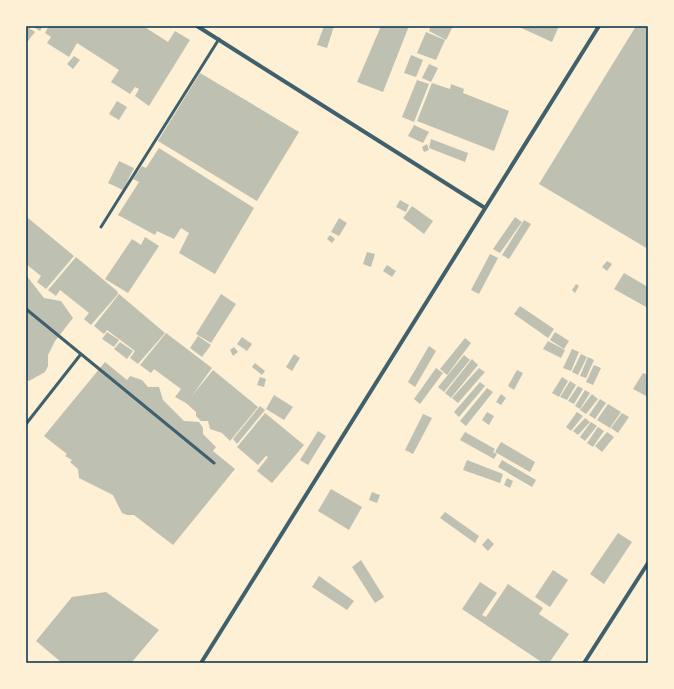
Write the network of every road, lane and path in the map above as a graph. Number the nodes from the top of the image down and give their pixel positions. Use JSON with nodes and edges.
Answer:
{"nodes":[{"id":1,"x":197,"y":26,"type":"edge"},
{"id":2,"x":600,"y":26,"type":"edge"},
{"id":3,"x":219,"y":39,"type":"junction"},
{"id":4,"x":485,"y":208,"type":"junction"},
{"id":5,"x":101,"y":227,"type":"dead end"},
{"id":6,"x":26,"y":308,"type":"edge"},
{"id":7,"x":81,"y":354,"type":"junction"},
{"id":8,"x":26,"y":424,"type":"edge"},
{"id":9,"x":214,"y":463,"type":"dead end"},
{"id":10,"x":648,"y":563,"type":"edge"},
{"id":11,"x":201,"y":663,"type":"edge"},
{"id":12,"x":584,"y":663,"type":"edge"}],
"edges":[{"from":1,"to":3,"type":"street"},
{"from":2,"to":4,"type":"street"},
{"from":3,"to":4,"type":"street"},
{"from":3,"to":5,"type":"lane"},
{"from":4,"to":11,"type":"street"},
{"from":6,"to":7,"type":"lane"},
{"from":7,"to":8,"type":"lane"},
{"from":7,"to":9,"type":"lane"},
{"from":10,"to":12,"type":"street"}]}
